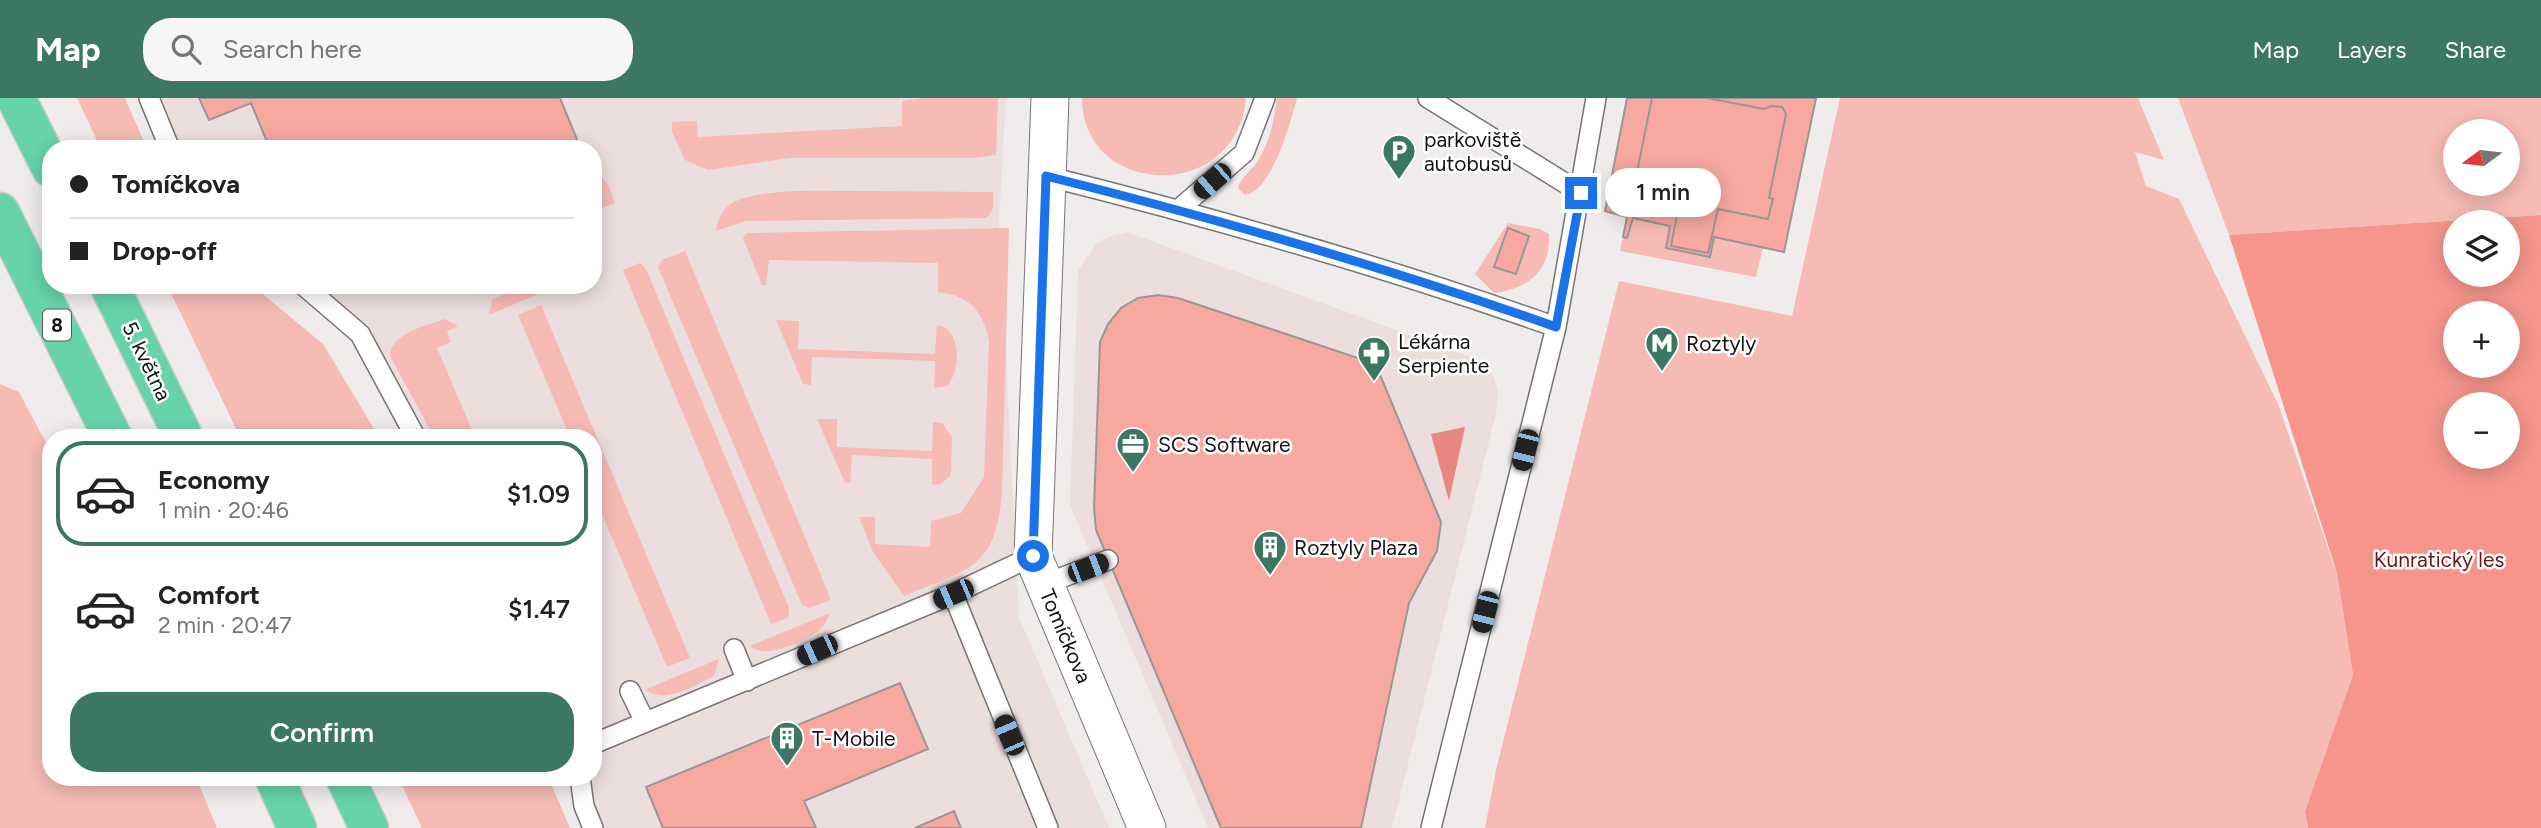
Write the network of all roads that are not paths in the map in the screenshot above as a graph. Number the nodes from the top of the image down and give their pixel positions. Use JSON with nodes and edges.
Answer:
{"nodes":[{"id":1,"x":16,"y":98,"type":"edge"},
{"id":2,"x":149,"y":98,"type":"edge"},
{"id":3,"x":1050,"y":98,"type":"edge"},
{"id":4,"x":1265,"y":98,"type":"edge"},
{"id":5,"x":1428,"y":98,"type":"edge"},
{"id":6,"x":1595,"y":98,"type":"edge"},
{"id":7,"x":166,"y":140,"type":"edge"},
{"id":8,"x":42,"y":150,"type":"edge"},
{"id":9,"x":1046,"y":176,"type":"junction"},
{"id":10,"x":1581,"y":193,"type":"junction"},
{"id":11,"x":1180,"y":209,"type":"junction"},
{"id":12,"x":0,"y":212,"type":"edge"},
{"id":13,"x":113,"y":294,"type":"edge"},
{"id":14,"x":313,"y":294,"type":"edge"},
{"id":15,"x":1556,"y":327,"type":"junction"},
{"id":16,"x":108,"y":429,"type":"edge"},
{"id":17,"x":180,"y":429,"type":"edge"},
{"id":18,"x":411,"y":429,"type":"edge"},
{"id":19,"x":1108,"y":560,"type":"dead end"},
{"id":20,"x":1039,"y":570,"type":"junction"},
{"id":21,"x":953,"y":594,"type":"junction"},
{"id":22,"x":734,"y":649,"type":"dead end"},
{"id":23,"x":747,"y":681,"type":"junction"},
{"id":24,"x":631,"y":691,"type":"dead end"},
{"id":25,"x":645,"y":722,"type":"junction"},
{"id":26,"x":602,"y":740,"type":"edge"},
{"id":27,"x":278,"y":786,"type":"edge"},
{"id":28,"x":349,"y":786,"type":"edge"},
{"id":29,"x":581,"y":786,"type":"edge"},
{"id":30,"x":297,"y":828,"type":"edge"},
{"id":31,"x":369,"y":828,"type":"edge"},
{"id":32,"x":593,"y":828,"type":"edge"},
{"id":33,"x":1048,"y":828,"type":"edge"},
{"id":34,"x":1147,"y":828,"type":"edge"},
{"id":35,"x":1431,"y":828,"type":"edge"}],
"edges":[{"from":1,"to":8,"type":"highway"},
{"from":2,"to":7,"type":"lane"},
{"from":3,"to":9,"type":"street","name":"Tomíčkova"},
{"from":4,"to":11,"type":"lane"},
{"from":5,"to":10,"type":"lane"},
{"from":6,"to":10,"type":"lane"},
{"from":9,"to":11,"type":"lane"},
{"from":9,"to":20,"type":"street","name":"Tomíčkova"},
{"from":10,"to":15,"type":"lane"},
{"from":11,"to":15,"type":"lane"},
{"from":12,"to":16,"type":"highway","number":"8"},
{"from":13,"to":17,"type":"highway","name":"5. května"},
{"from":14,"to":18,"type":"lane"},
{"from":15,"to":35,"type":"lane"},
{"from":19,"to":20,"type":"lane"},
{"from":20,"to":21,"type":"lane"},
{"from":20,"to":34,"type":"street","name":"Tomíčkova"},
{"from":21,"to":23,"type":"lane"},
{"from":21,"to":33,"type":"lane"},
{"from":22,"to":23,"type":"lane"},
{"from":23,"to":25,"type":"lane"},
{"from":24,"to":25,"type":"lane"},
{"from":25,"to":26,"type":"lane"},
{"from":27,"to":30,"type":"highway"},
{"from":28,"to":31,"type":"highway"},
{"from":29,"to":32,"type":"lane"}]}
